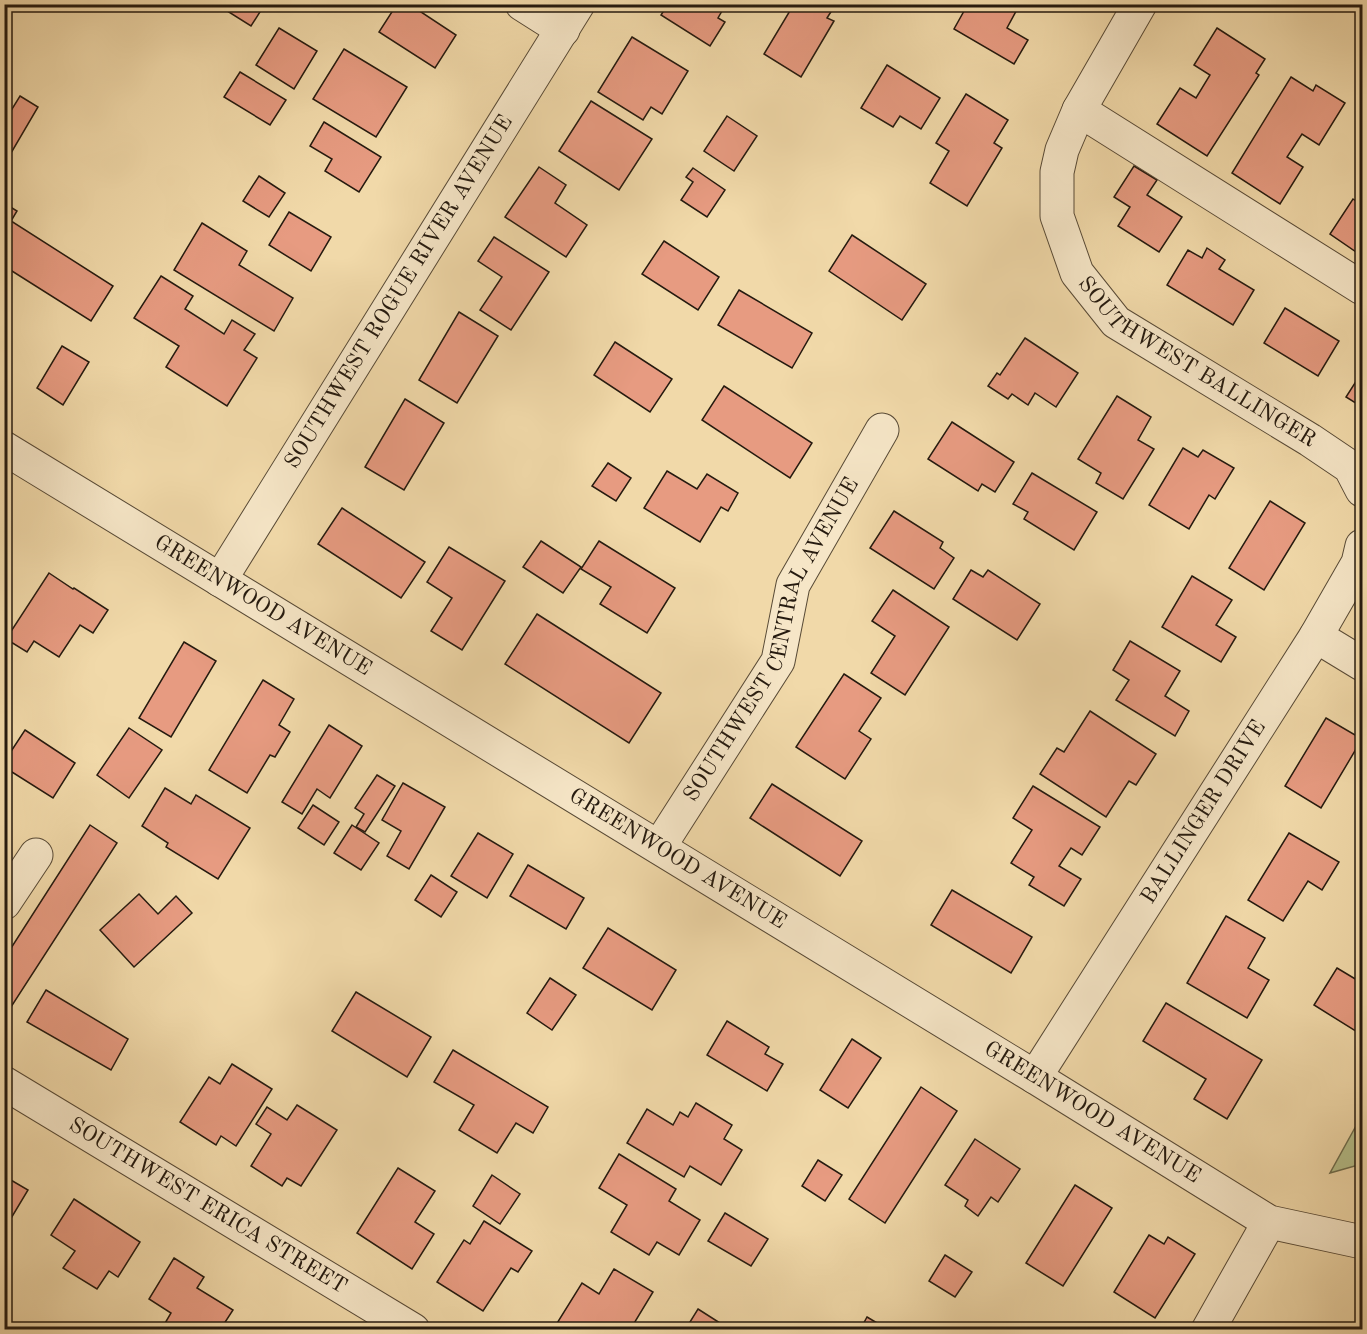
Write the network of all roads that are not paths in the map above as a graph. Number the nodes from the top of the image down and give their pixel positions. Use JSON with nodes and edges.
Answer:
{"nodes":[{"id":1,"x":522,"y":4,"type":"edge"},
{"id":2,"x":1140,"y":4,"type":"edge"},
{"id":3,"x":570,"y":17,"type":"edge"},
{"id":4,"x":1079,"y":110,"type":"junction"},
{"id":5,"x":1362,"y":288,"type":"edge"},
{"id":6,"x":882,"y":430,"type":"dead end"},
{"id":7,"x":4,"y":448,"type":"edge"},
{"id":8,"x":1362,"y":490,"type":"edge"},
{"id":9,"x":1362,"y":546,"type":"edge"},
{"id":10,"x":220,"y":580,"type":"junction"},
{"id":11,"x":1316,"y":636,"type":"junction"},
{"id":12,"x":1362,"y":664,"type":"edge"},
{"id":13,"x":659,"y":847,"type":"junction"},
{"id":14,"x":36,"y":855,"type":"dead end"},
{"id":15,"x":4,"y":903,"type":"edge"},
{"id":16,"x":1035,"y":1077,"type":"junction"},
{"id":17,"x":4,"y":1083,"type":"edge"},
{"id":18,"x":1269,"y":1222,"type":"junction"},
{"id":19,"x":1362,"y":1242,"type":"edge"},
{"id":20,"x":413,"y":1329,"type":"edge"},
{"id":21,"x":1208,"y":1329,"type":"edge"}],
"edges":[{"from":1,"to":3,"type":"street"},
{"from":2,"to":4,"type":"street"},
{"from":3,"to":10,"type":"street","name":"SOUTHWEST ROGUE RIVER AVENUE"},
{"from":4,"to":5,"type":"street"},
{"from":4,"to":8,"type":"street","name":"SOUTHWEST BALLINGER"},
{"from":6,"to":13,"type":"street","name":"SOUTHWEST CENTRAL AVENUE"},
{"from":7,"to":10,"type":"street","name":"GREENWOOD AVENUE"},
{"from":9,"to":11,"type":"street","name":"BALLINGER DRIVE"},
{"from":10,"to":13,"type":"street","name":"GREENWOOD AVENUE"},
{"from":11,"to":12,"type":"street"},
{"from":11,"to":16,"type":"street","name":"BALLINGER DRIVE"},
{"from":13,"to":16,"type":"street","name":"GREENWOOD AVENUE"},
{"from":14,"to":15,"type":"street"},
{"from":16,"to":18,"type":"street","name":"GREENWOOD AVENUE"},
{"from":17,"to":20,"type":"street","name":"SOUTHWEST ERICA STREET"},
{"from":18,"to":19,"type":"street","name":"GREENWOOD AVENUE"},
{"from":18,"to":21,"type":"street"}]}
